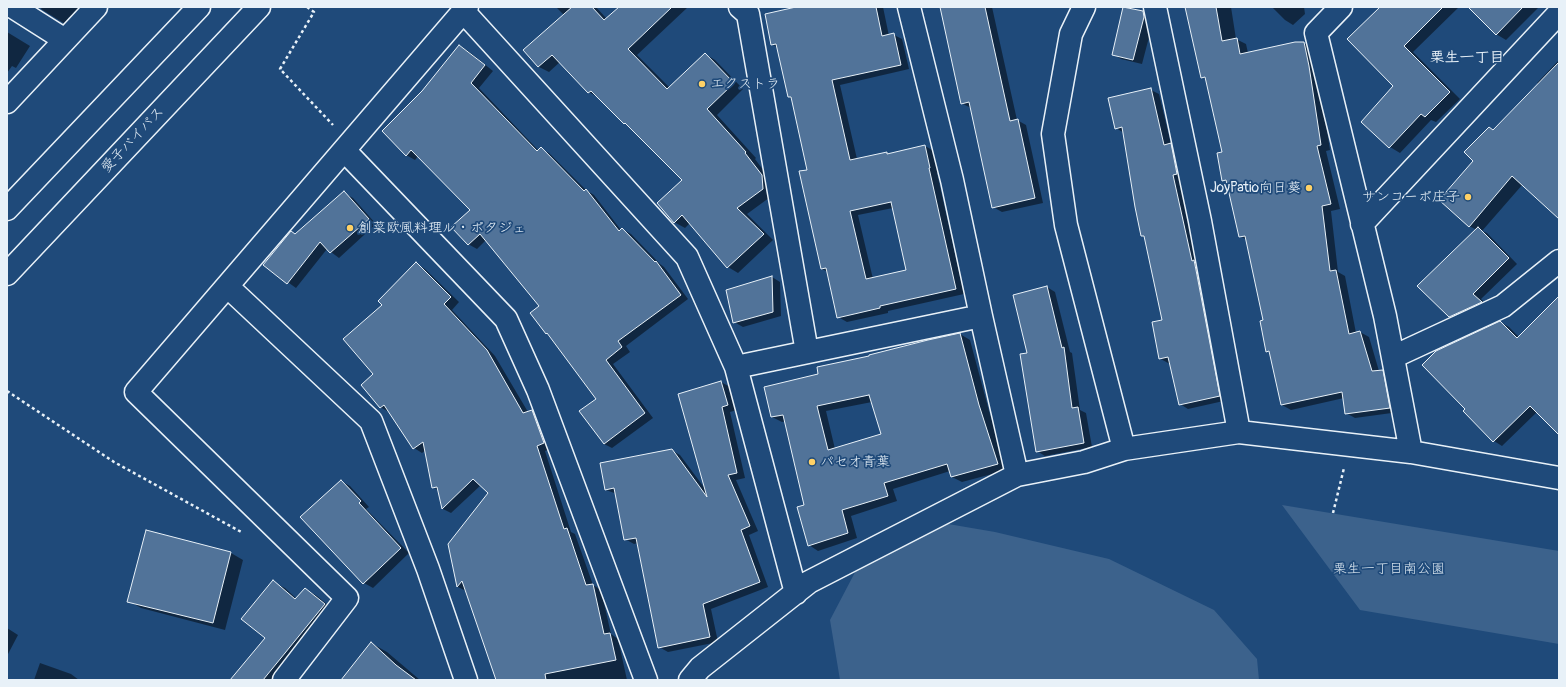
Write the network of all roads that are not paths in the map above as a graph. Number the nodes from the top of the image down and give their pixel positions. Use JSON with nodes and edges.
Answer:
{"nodes":[{"id":1,"x":13,"y":7,"type":"edge"},
{"id":2,"x":96,"y":7,"type":"edge"},
{"id":3,"x":199,"y":7,"type":"edge"},
{"id":4,"x":259,"y":7,"type":"edge"},
{"id":5,"x":740,"y":7,"type":"edge"},
{"id":6,"x":909,"y":7,"type":"edge"},
{"id":7,"x":1084,"y":7,"type":"edge"},
{"id":8,"x":1154,"y":7,"type":"edge"},
{"id":9,"x":1341,"y":7,"type":"edge"},
{"id":10,"x":465,"y":9,"type":"edge"},
{"id":11,"x":1559,"y":13,"type":"edge"},
{"id":12,"x":65,"y":40,"type":"junction"},
{"id":13,"x":7,"y":102,"type":"edge"},
{"id":14,"x":347,"y":147,"type":"junction"},
{"id":15,"x":7,"y":209,"type":"edge"},
{"id":16,"x":1362,"y":224,"type":"junction"},
{"id":17,"x":1559,"y":261,"type":"edge"},
{"id":18,"x":7,"y":274,"type":"edge"},
{"id":19,"x":228,"y":286,"type":"junction"},
{"id":20,"x":981,"y":316,"type":"junction"},
{"id":21,"x":807,"y":352,"type":"junction"},
{"id":22,"x":1393,"y":357,"type":"junction"},
{"id":23,"x":736,"y":366,"type":"junction"},
{"id":24,"x":1240,"y":432,"type":"junction"},
{"id":25,"x":1124,"y":449,"type":"junction"},
{"id":26,"x":1411,"y":452,"type":"junction"},
{"id":27,"x":1017,"y":475,"type":"junction"},
{"id":28,"x":1559,"y":478,"type":"edge"},
{"id":29,"x":796,"y":593,"type":"junction"},
{"id":30,"x":284,"y":680,"type":"edge"},
{"id":31,"x":466,"y":680,"type":"edge"},
{"id":32,"x":646,"y":680,"type":"edge"},
{"id":33,"x":690,"y":680,"type":"edge"}],
"edges":[{"from":1,"to":12,"type":"main road"},
{"from":2,"to":12,"type":"main road"},
{"from":3,"to":15,"type":"main road"},
{"from":4,"to":18,"type":"main road","name":"愛子バイパス"},
{"from":5,"to":21,"type":"main road"},
{"from":6,"to":20,"type":"main road"},
{"from":7,"to":25,"type":"main road"},
{"from":8,"to":24,"type":"main road"},
{"from":9,"to":16,"type":"main road"},
{"from":10,"to":14,"type":"main road"},
{"from":10,"to":23,"type":"main road"},
{"from":11,"to":16,"type":"main road"},
{"from":12,"to":13,"type":"main road"},
{"from":14,"to":19,"type":"main road"},
{"from":14,"to":32,"type":"main road"},
{"from":16,"to":22,"type":"main road"},
{"from":17,"to":22,"type":"main road"},
{"from":19,"to":30,"type":"main road"},
{"from":19,"to":31,"type":"main road"},
{"from":20,"to":21,"type":"main road"},
{"from":20,"to":27,"type":"main road"},
{"from":21,"to":23,"type":"main road"},
{"from":22,"to":26,"type":"main road"},
{"from":23,"to":29,"type":"main road"},
{"from":24,"to":25,"type":"main road"},
{"from":24,"to":26,"type":"main road"},
{"from":25,"to":27,"type":"main road"},
{"from":26,"to":28,"type":"main road"},
{"from":27,"to":29,"type":"main road"},
{"from":29,"to":33,"type":"main road"}]}
